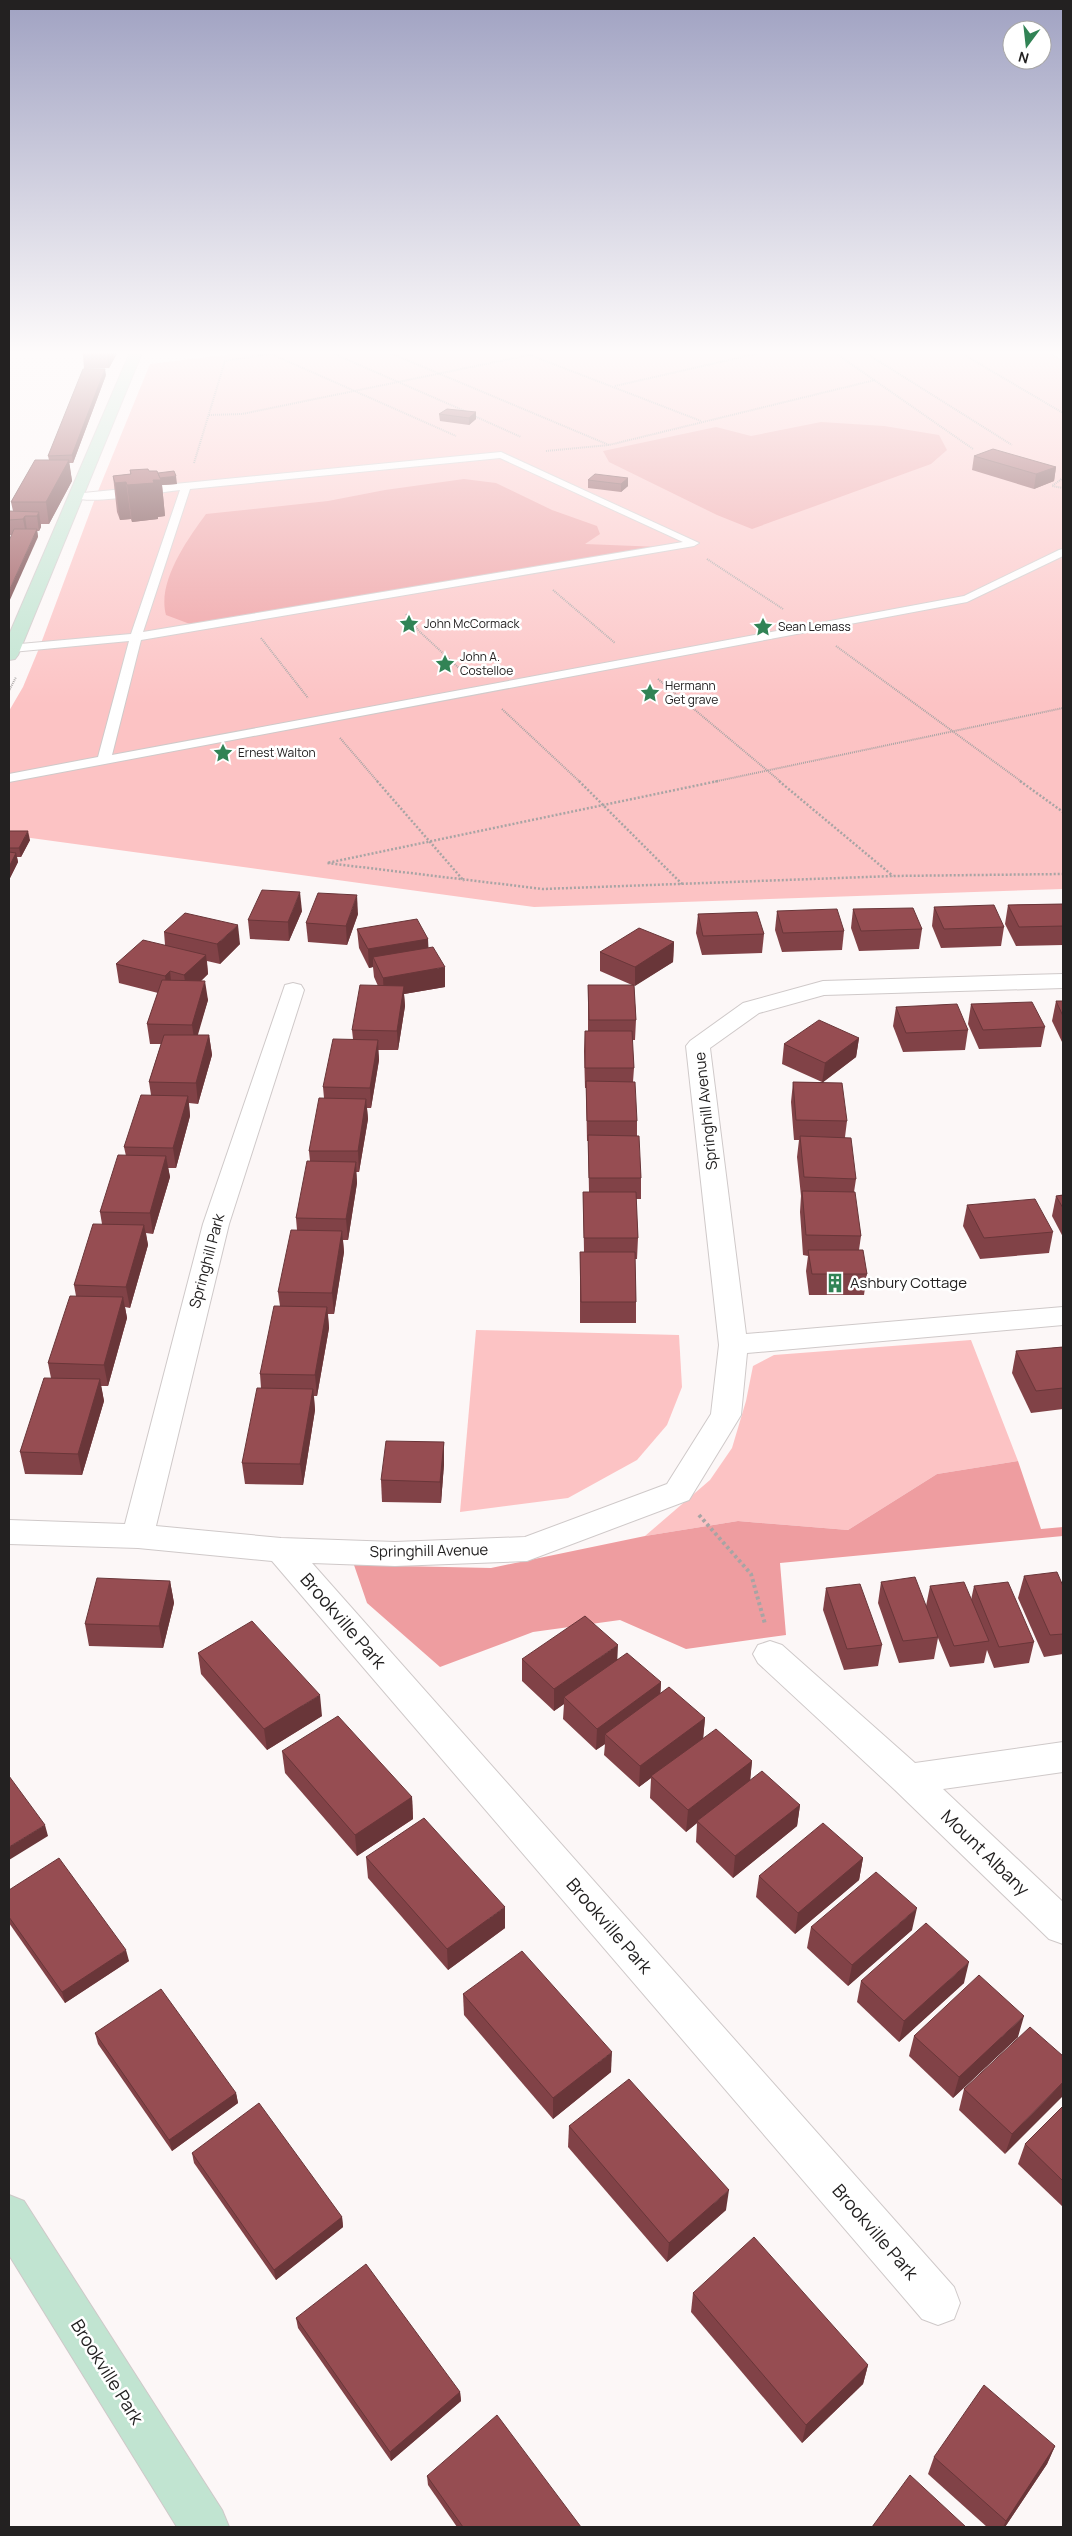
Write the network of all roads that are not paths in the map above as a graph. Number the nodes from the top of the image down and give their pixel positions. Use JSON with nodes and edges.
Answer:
{"nodes":[{"id":1,"x":88,"y":468,"type":"edge"},
{"id":2,"x":370,"y":468,"type":"edge"},
{"id":3,"x":531,"y":468,"type":"edge"},
{"id":4,"x":186,"y":487,"type":"junction"},
{"id":5,"x":77,"y":496,"type":"junction"},
{"id":6,"x":1063,"y":552,"type":"edge"},
{"id":7,"x":136,"y":637,"type":"junction"},
{"id":8,"x":10,"y":652,"type":"edge"},
{"id":9,"x":104,"y":760,"type":"junction"},
{"id":10,"x":9,"y":778,"type":"edge"},
{"id":11,"x":1063,"y":980,"type":"edge"},
{"id":12,"x":293,"y":990,"type":"dead end"},
{"id":13,"x":1063,"y":1316,"type":"edge"},
{"id":14,"x":733,"y":1345,"type":"junction"},
{"id":15,"x":9,"y":1532,"type":"edge"},
{"id":16,"x":138,"y":1536,"type":"junction"},
{"id":17,"x":281,"y":1550,"type":"junction"},
{"id":18,"x":770,"y":1654,"type":"road end"},
{"id":19,"x":1063,"y":1757,"type":"edge"},
{"id":20,"x":908,"y":1779,"type":"junction"},
{"id":21,"x":1063,"y":1927,"type":"edge"},
{"id":22,"x":9,"y":2216,"type":"edge"},
{"id":23,"x":938,"y":2303,"type":"dead end"},
{"id":24,"x":205,"y":2527,"type":"edge"}],
"edges":[{"from":1,"to":5,"type":"main road"},
{"from":2,"to":4,"type":"lane"},
{"from":3,"to":7,"type":"lane"},
{"from":4,"to":5,"type":"lane"},
{"from":4,"to":7,"type":"lane"},
{"from":5,"to":8,"type":"main road"},
{"from":6,"to":9,"type":"lane"},
{"from":7,"to":8,"type":"lane"},
{"from":7,"to":9,"type":"lane"},
{"from":9,"to":10,"type":"lane"},
{"from":11,"to":14,"type":"street","name":"Springhill Avenue"},
{"from":12,"to":16,"type":"street","name":"Springhill Park"},
{"from":13,"to":14,"type":"street"},
{"from":14,"to":17,"type":"street","name":"Springhill Avenue"},
{"from":15,"to":16,"type":"street","name":"Springhill Avenue"},
{"from":16,"to":17,"type":"street","name":"Springhill Avenue"},
{"from":17,"to":23,"type":"street","name":"Brookville Park"},
{"from":18,"to":20,"type":"street","name":"Mount Albany"},
{"from":19,"to":20,"type":"street"},
{"from":20,"to":21,"type":"street","name":"Mount Albany"},
{"from":22,"to":24,"type":"main road","name":"Brookville Park"}]}
